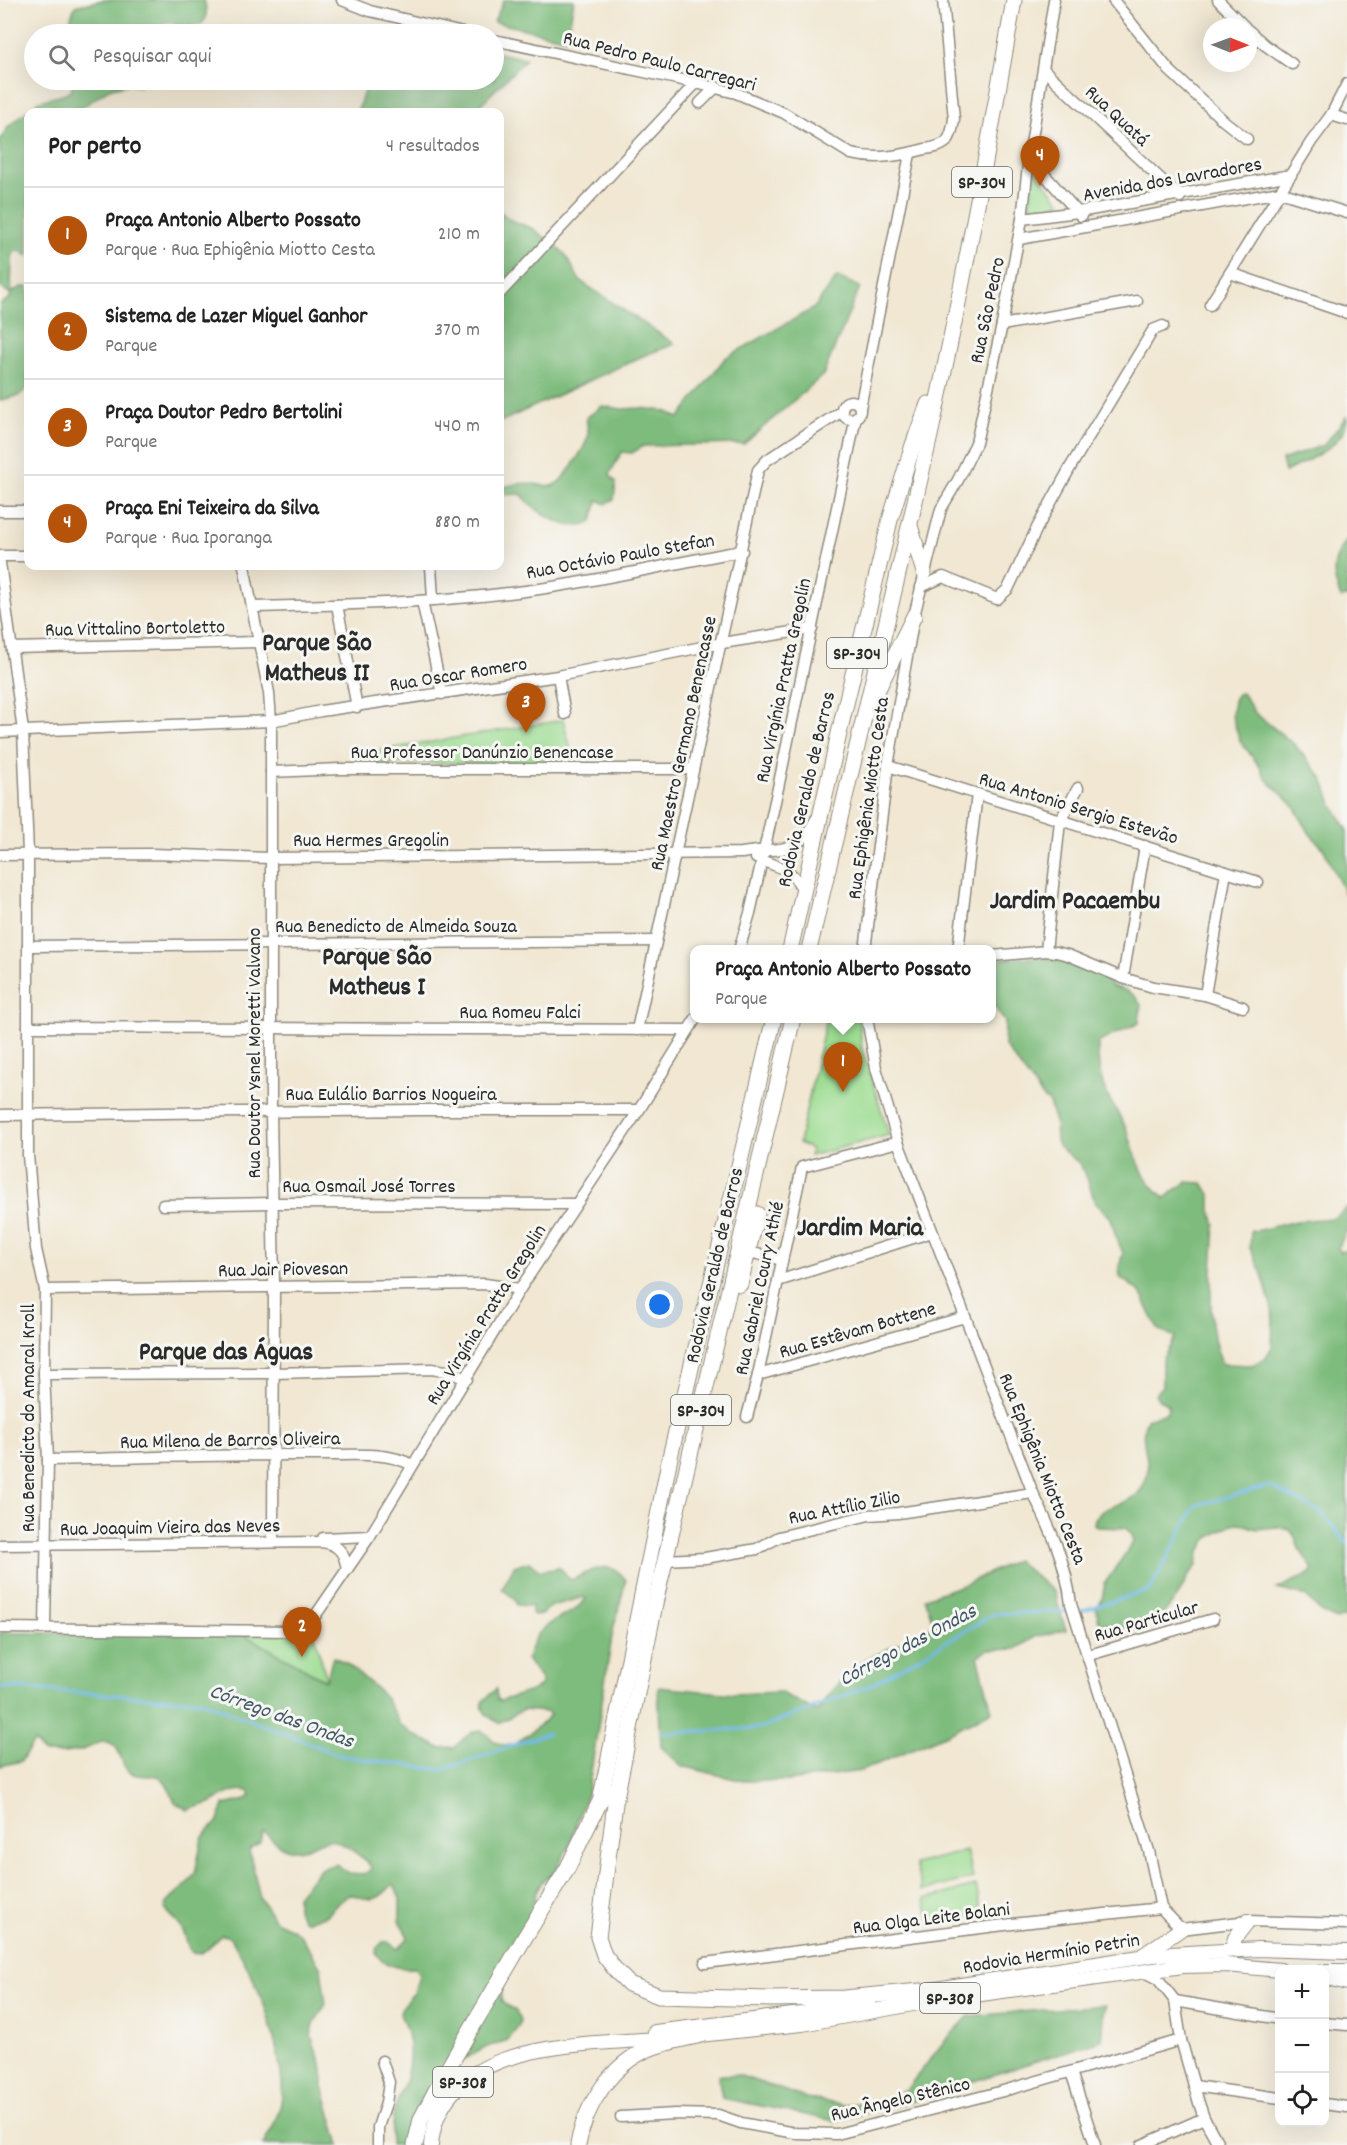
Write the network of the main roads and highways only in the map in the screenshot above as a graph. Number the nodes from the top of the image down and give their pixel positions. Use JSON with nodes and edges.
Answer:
{"nodes":[{"id":1,"x":1014,"y":0,"type":"edge"},
{"id":2,"x":946,"y":363,"type":"junction"},
{"id":3,"x":910,"y":525,"type":"junction"},
{"id":4,"x":923,"y":580,"type":"road end"},
{"id":5,"x":914,"y":616,"type":"road end"},
{"id":6,"x":863,"y":717,"type":"junction"},
{"id":7,"x":791,"y":945,"type":"edge"},
{"id":8,"x":810,"y":945,"type":"edge"},
{"id":9,"x":773,"y":1023,"type":"edge"},
{"id":10,"x":792,"y":1023,"type":"edge"},
{"id":11,"x":768,"y":1123,"type":"junction"},
{"id":12,"x":706,"y":1389,"type":"junction"},
{"id":13,"x":625,"y":1758,"type":"junction"},
{"id":14,"x":601,"y":1797,"type":"junction"},
{"id":15,"x":1248,"y":1921,"type":"road end"},
{"id":16,"x":1181,"y":1929,"type":"road end"},
{"id":17,"x":1232,"y":1950,"type":"junction"},
{"id":18,"x":1347,"y":1953,"type":"edge"},
{"id":19,"x":1137,"y":1959,"type":"junction"},
{"id":20,"x":1275,"y":1970,"type":"edge"},
{"id":21,"x":1329,"y":1971,"type":"edge"},
{"id":22,"x":1347,"y":1971,"type":"edge"},
{"id":23,"x":1329,"y":1978,"type":"edge"},
{"id":24,"x":1347,"y":1983,"type":"edge"},
{"id":25,"x":921,"y":1991,"type":"junction"},
{"id":26,"x":701,"y":2035,"type":"junction"},
{"id":27,"x":621,"y":2040,"type":"junction"},
{"id":28,"x":415,"y":2145,"type":"edge"},
{"id":29,"x":431,"y":2145,"type":"edge"},
{"id":30,"x":578,"y":2145,"type":"edge"}],
"edges":[{"from":1,"to":2,"type":"highway","name":"Rodovia Geraldo de Barros","number":"SP-304"},
{"from":2,"to":3,"type":"highway","name":"Rodovia Geraldo de Barros","number":"SP-304"},
{"from":2,"to":7,"type":"highway","name":"Rodovia Geraldo de Barros","number":"SP-304"},
{"from":3,"to":4,"type":"highway"},
{"from":3,"to":6,"type":"highway","name":"Rodovia Geraldo de Barros","number":"SP-304"},
{"from":5,"to":6,"type":"highway"},
{"from":6,"to":8,"type":"highway","name":"Rodovia Geraldo de Barros","number":"SP-304"},
{"from":9,"to":14,"type":"highway","name":"Rodovia Geraldo de Barros","number":"SP-304"},
{"from":10,"to":11,"type":"highway","name":"Rodovia Geraldo de Barros","number":"SP-304"},
{"from":11,"to":12,"type":"highway","name":"Rodovia Geraldo de Barros","number":"SP-304"},
{"from":11,"to":12,"type":"highway"},
{"from":12,"to":13,"type":"highway","name":"Rodovia Geraldo de Barros","number":"SP-304"},
{"from":13,"to":14,"type":"highway"},
{"from":13,"to":25,"type":"highway","name":"Rodovia Geraldo de Barros","number":"SP-304"},
{"from":14,"to":28,"type":"highway"},
{"from":15,"to":17,"type":"main road"},
{"from":16,"to":19,"type":"main road"},
{"from":17,"to":18,"type":"main road","name":"Rodovia Hermínio Petrin","number":"SP-308"},
{"from":17,"to":19,"type":"main road","name":"Rodovia Hermínio Petrin","number":"SP-308"},
{"from":19,"to":25,"type":"main road","name":"Rodovia Hermínio Petrin","number":"SP-308"},
{"from":20,"to":26,"type":"main road","name":"Rodovia Hermínio Petrin","number":"SP-308"},
{"from":21,"to":22,"type":"main road"},
{"from":23,"to":24,"type":"main road"},
{"from":25,"to":27,"type":"main road","name":"Rodovia Hermínio Petrin","number":"SP-308"},
{"from":26,"to":27,"type":"main road","name":"Rodovia Hermínio Petrin","number":"SP-308"},
{"from":26,"to":30,"type":"highway"},
{"from":27,"to":29,"type":"main road","name":"Rodovia Hermínio Petrin","number":"SP-308"}]}
